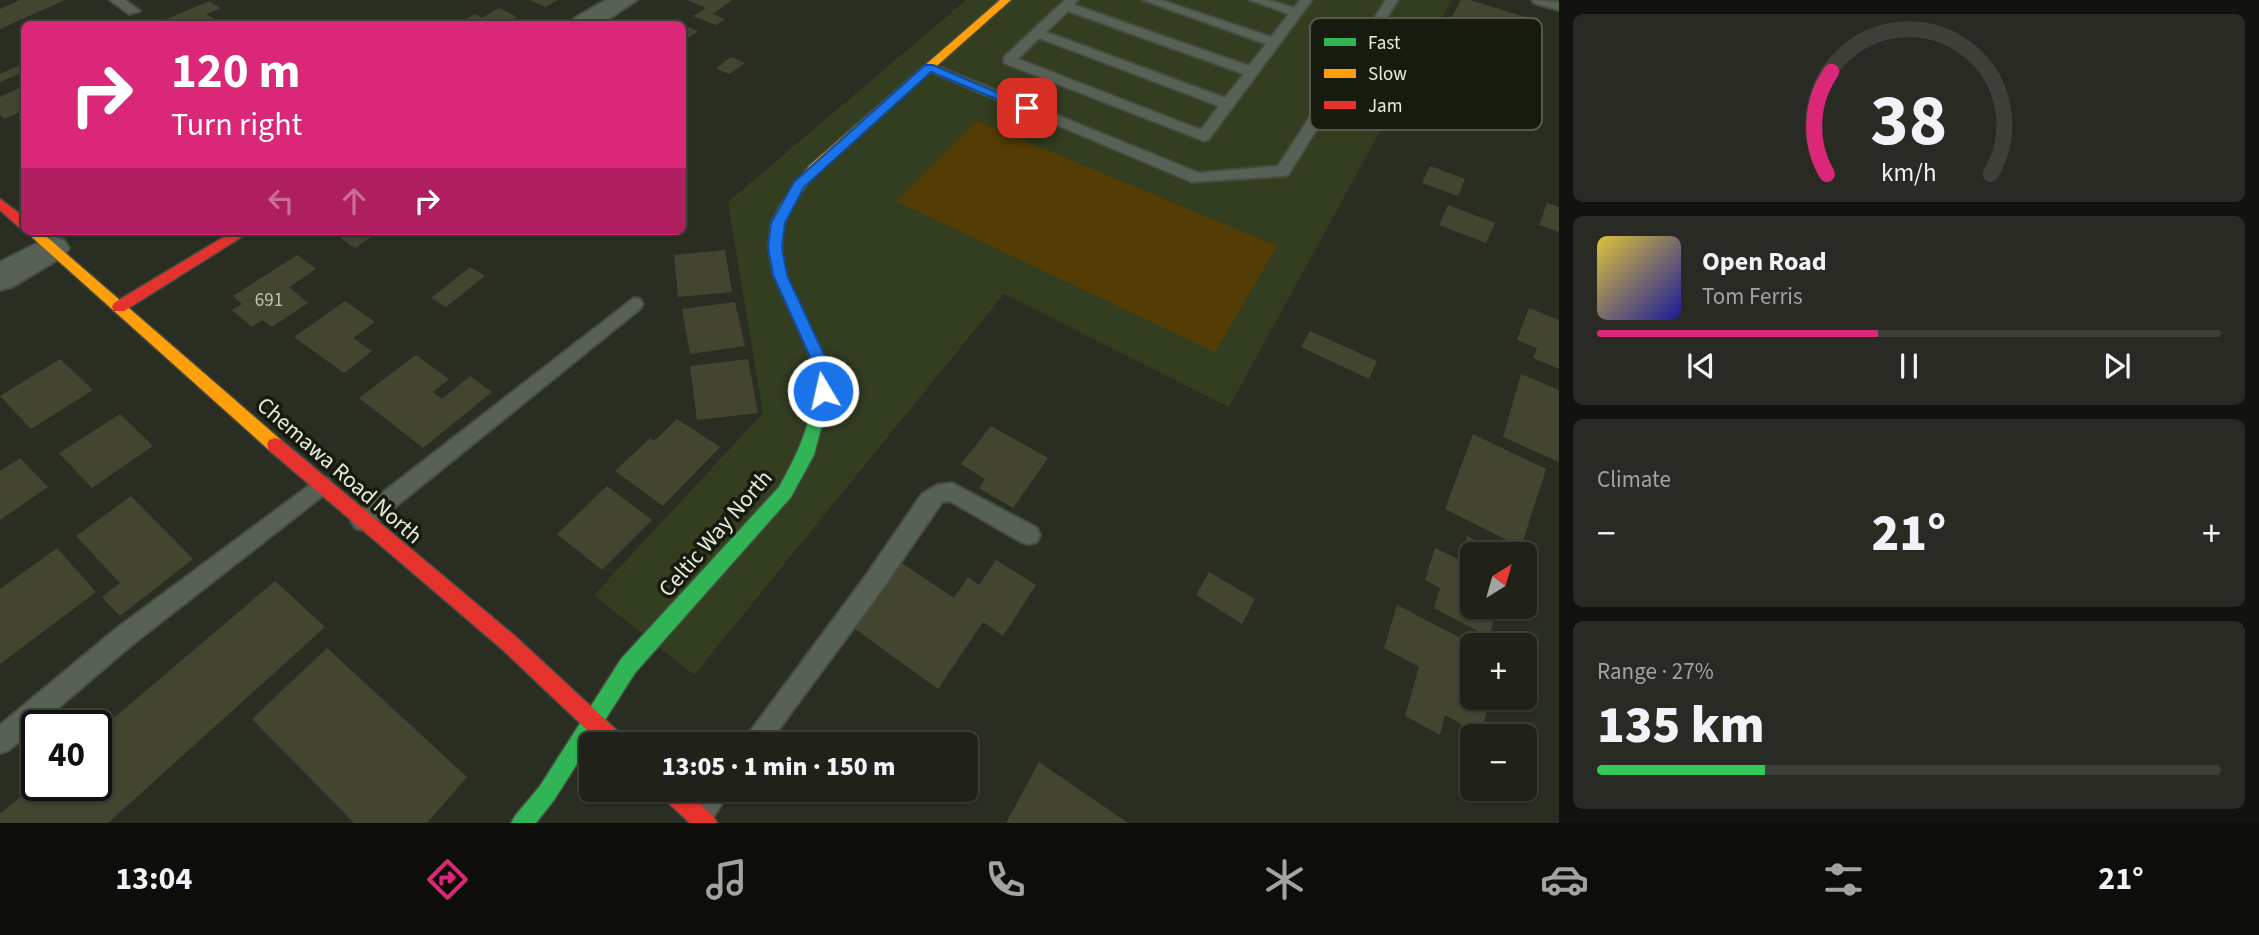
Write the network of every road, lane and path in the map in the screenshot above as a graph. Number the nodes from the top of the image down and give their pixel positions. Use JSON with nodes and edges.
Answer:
{"nodes":[{"id":1,"x":116,"y":0,"type":"edge"},
{"id":2,"x":624,"y":0,"type":"edge"},
{"id":3,"x":1006,"y":0,"type":"edge"},
{"id":4,"x":1149,"y":0,"type":"edge"},
{"id":5,"x":1256,"y":0,"type":"edge"},
{"id":6,"x":1306,"y":0,"type":"edge"},
{"id":7,"x":1392,"y":0,"type":"edge"},
{"id":8,"x":1538,"y":0,"type":"edge"},
{"id":9,"x":1068,"y":3,"type":"edge"},
{"id":10,"x":1559,"y":6,"type":"edge"},
{"id":11,"x":134,"y":11,"type":"dead end"},
{"id":12,"x":1297,"y":13,"type":"junction"},
{"id":13,"x":1381,"y":18,"type":"edge"},
{"id":14,"x":589,"y":21,"type":"edge"},
{"id":15,"x":1037,"y":33,"type":"junction"},
{"id":16,"x":1275,"y":43,"type":"junction"},
{"id":17,"x":929,"y":68,"type":"junction"},
{"id":18,"x":1252,"y":72,"type":"junction"},
{"id":19,"x":1228,"y":104,"type":"junction"},
{"id":20,"x":1310,"y":129,"type":"edge"},
{"id":21,"x":0,"y":203,"type":"edge"},
{"id":22,"x":21,"y":221,"type":"edge"},
{"id":23,"x":237,"y":235,"type":"edge"},
{"id":24,"x":42,"y":240,"type":"edge"},
{"id":25,"x":0,"y":278,"type":"edge"},
{"id":26,"x":634,"y":304,"type":"dead end"},
{"id":27,"x":119,"y":307,"type":"junction"},
{"id":28,"x":322,"y":485,"type":"junction"},
{"id":29,"x":362,"y":520,"type":"junction"},
{"id":30,"x":1029,"y":535,"type":"dead end"},
{"id":31,"x":594,"y":722,"type":"junction"},
{"id":32,"x":604,"y":732,"type":"edge"},
{"id":33,"x":763,"y":732,"type":"edge"},
{"id":34,"x":0,"y":741,"type":"edge"},
{"id":35,"x":683,"y":802,"type":"edge"},
{"id":36,"x":712,"y":802,"type":"edge"},
{"id":37,"x":703,"y":820,"type":"edge"},
{"id":38,"x":522,"y":823,"type":"edge"}],
"edges":[{"from":1,"to":11,"type":"lane"},
{"from":2,"to":14,"type":"street"},
{"from":3,"to":17,"type":"street","name":"Celtic Way North"},
{"from":4,"to":16,"type":"lane"},
{"from":5,"to":12,"type":"lane"},
{"from":6,"to":12,"type":"lane"},
{"from":7,"to":13,"type":"lane"},
{"from":8,"to":10,"type":"lane"},
{"from":9,"to":15,"type":"lane"},
{"from":9,"to":18,"type":"lane"},
{"from":12,"to":16,"type":"lane"},
{"from":15,"to":19,"type":"lane"},
{"from":15,"to":19,"type":"lane"},
{"from":16,"to":18,"type":"lane"},
{"from":17,"to":20,"type":"lane"},
{"from":17,"to":31,"type":"street","name":"Celtic Way North"},
{"from":18,"to":19,"type":"lane"},
{"from":21,"to":22,"type":"street"},
{"from":23,"to":27,"type":"street"},
{"from":24,"to":25,"type":"street"},
{"from":24,"to":27,"type":"street","name":"Chemawa Road North"},
{"from":26,"to":29,"type":"lane"},
{"from":27,"to":28,"type":"street","name":"Chemawa Road North"},
{"from":28,"to":29,"type":"street","name":"Chemawa Road North"},
{"from":28,"to":34,"type":"lane"},
{"from":29,"to":31,"type":"street","name":"Chemawa Road North"},
{"from":30,"to":33,"type":"lane"},
{"from":31,"to":32,"type":"street","name":"Chemawa Road North"},
{"from":31,"to":38,"type":"street","name":"Celtic Way North"},
{"from":35,"to":37,"type":"street"},
{"from":36,"to":37,"type":"lane"}]}
